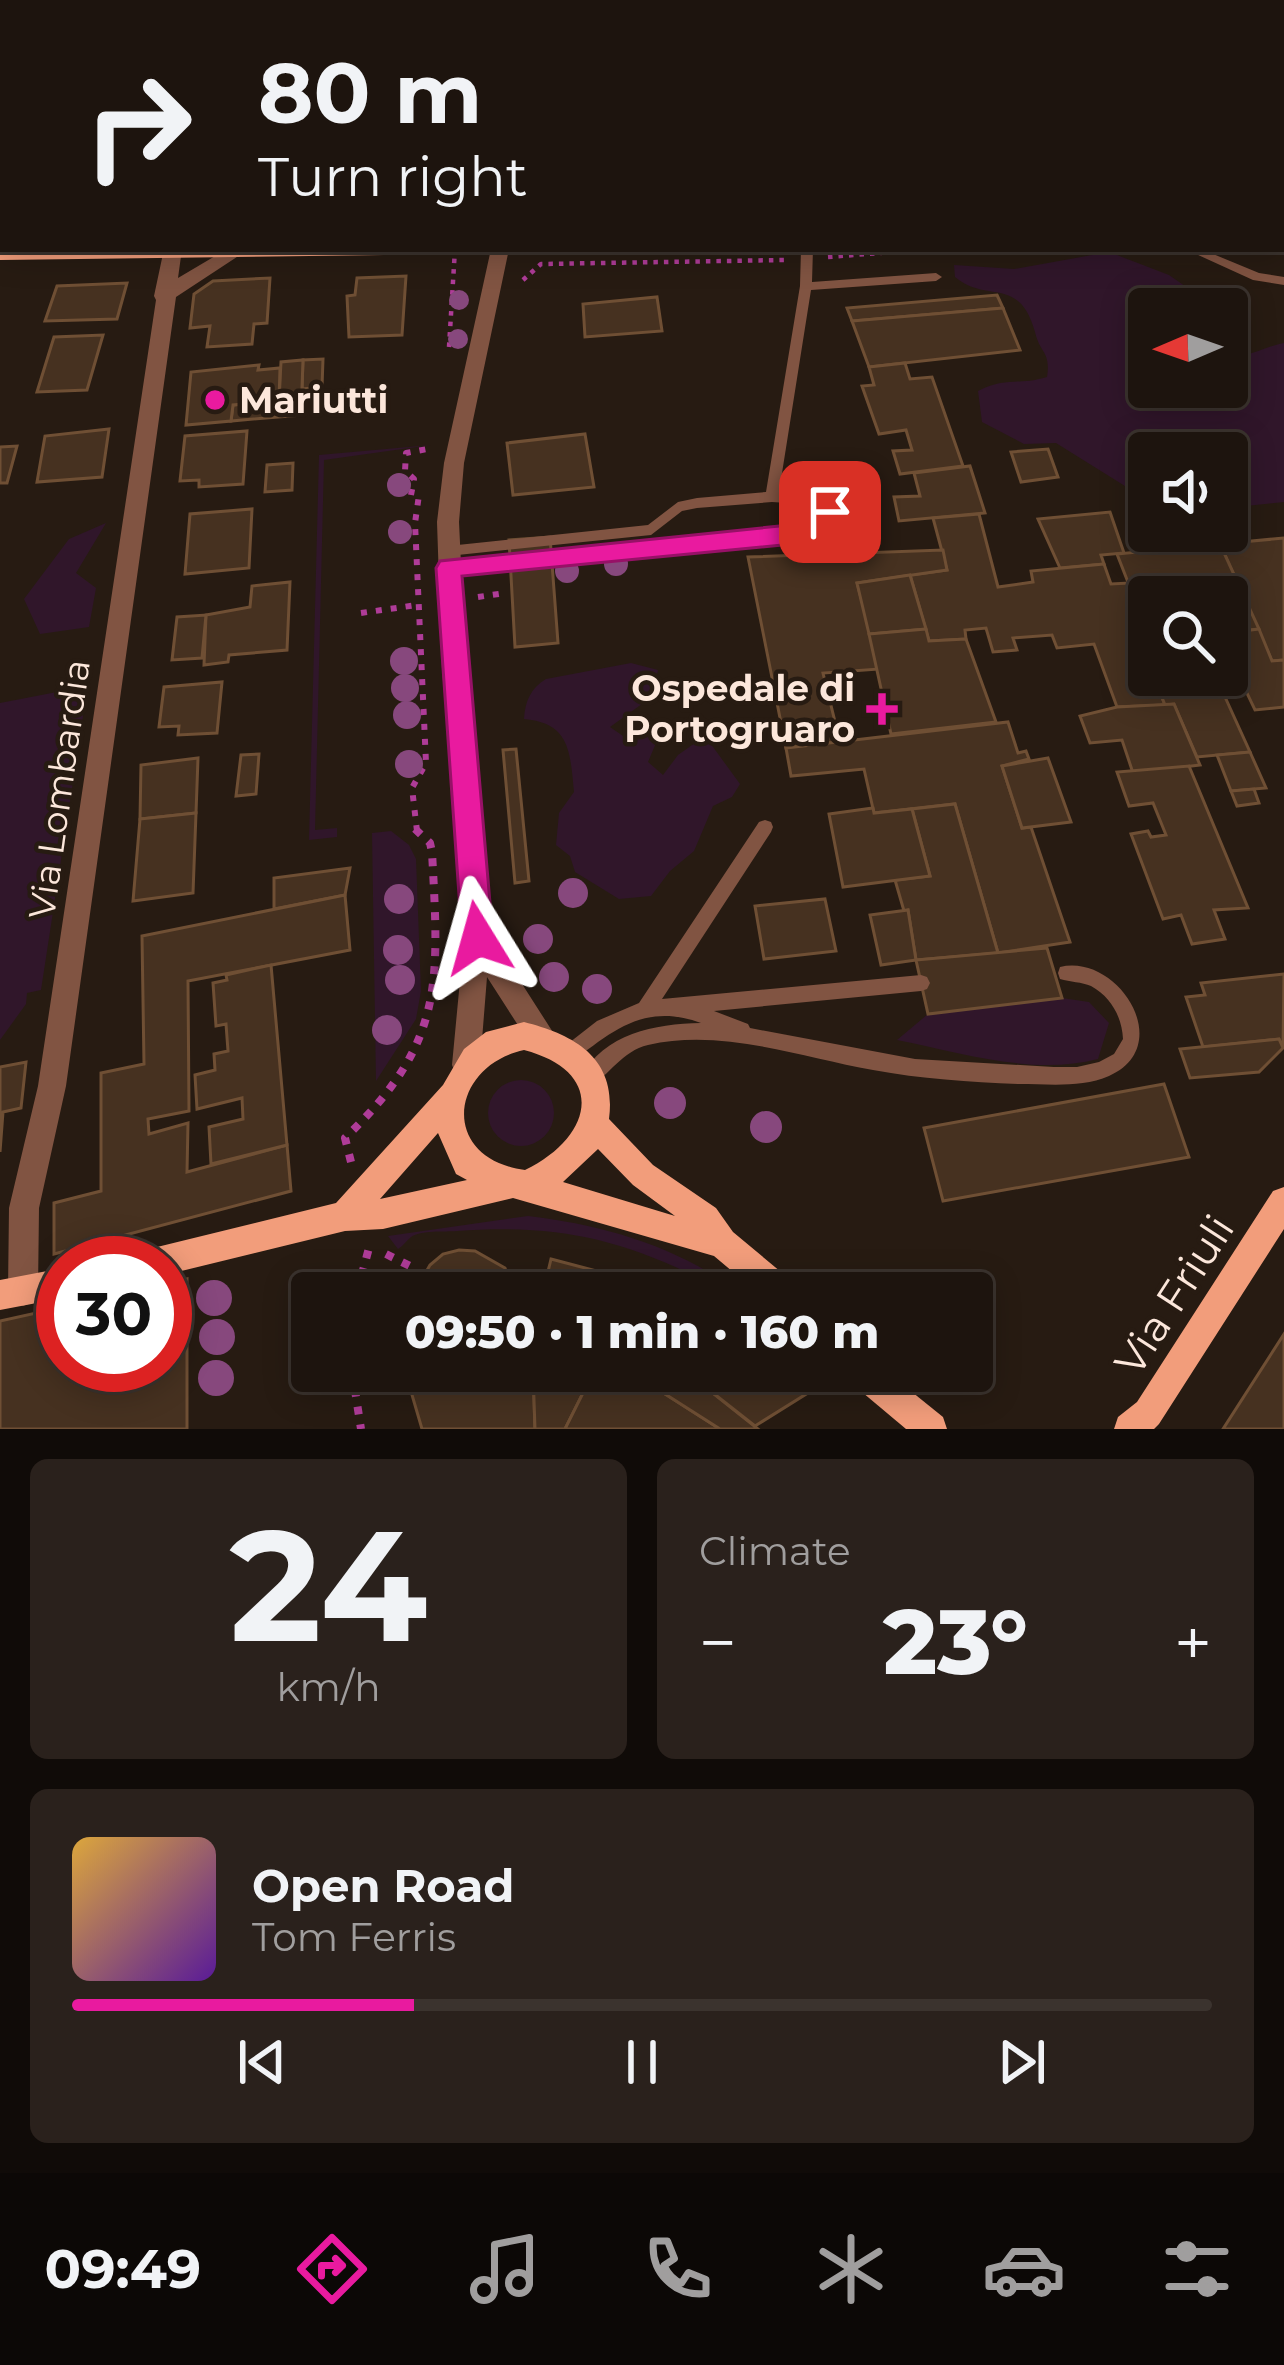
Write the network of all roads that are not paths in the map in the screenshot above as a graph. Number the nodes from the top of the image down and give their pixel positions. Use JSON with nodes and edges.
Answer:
{"nodes":[{"id":1,"x":115,"y":252,"type":"edge"},
{"id":2,"x":173,"y":252,"type":"edge"},
{"id":3,"x":235,"y":252,"type":"edge"},
{"id":4,"x":499,"y":252,"type":"edge"},
{"id":5,"x":1197,"y":252,"type":"edge"},
{"id":6,"x":0,"y":254,"type":"edge"},
{"id":7,"x":808,"y":254,"type":"edge"},
{"id":8,"x":936,"y":277,"type":"dead end"},
{"id":9,"x":1284,"y":281,"type":"edge"},
{"id":10,"x":806,"y":286,"type":"junction"},
{"id":11,"x":164,"y":296,"type":"junction"},
{"id":12,"x":772,"y":497,"type":"junction"},
{"id":13,"x":448,"y":560,"type":"junction"},
{"id":14,"x":765,"y":826,"type":"dead end"},
{"id":15,"x":478,"y":938,"type":"junction"},
{"id":16,"x":1066,"y":973,"type":"dead end"},
{"id":17,"x":921,"y":983,"type":"dead end"},
{"id":18,"x":679,"y":1006,"type":"junction"},
{"id":19,"x":645,"y":1009,"type":"junction"},
{"id":20,"x":542,"y":1037,"type":"junction"},
{"id":21,"x":772,"y":1042,"type":"junction"},
{"id":22,"x":571,"y":1052,"type":"junction"},
{"id":23,"x":466,"y":1065,"type":"junction"},
{"id":24,"x":589,"y":1078,"type":"junction"},
{"id":25,"x":451,"y":1096,"type":"junction"},
{"id":26,"x":593,"y":1123,"type":"junction"},
{"id":27,"x":518,"y":1185,"type":"junction"},
{"id":28,"x":1284,"y":1202,"type":"edge"},
{"id":29,"x":360,"y":1214,"type":"junction"},
{"id":30,"x":722,"y":1243,"type":"junction"},
{"id":31,"x":192,"y":1254,"type":"edge"},
{"id":32,"x":757,"y":1272,"type":"edge"},
{"id":33,"x":11,"y":1293,"type":"edge"},
{"id":34,"x":886,"y":1392,"type":"edge"},
{"id":35,"x":931,"y":1429,"type":"edge"},
{"id":36,"x":1130,"y":1429,"type":"edge"}],
"edges":[{"from":1,"to":6,"type":"street"},
{"from":2,"to":11,"type":"street","name":"Via Lombardia"},
{"from":3,"to":11,"type":"street"},
{"from":4,"to":13,"type":"street"},
{"from":5,"to":9,"type":"lane"},
{"from":7,"to":10,"type":"lane"},
{"from":8,"to":10,"type":"lane"},
{"from":10,"to":12,"type":"lane"},
{"from":11,"to":33,"type":"street","name":"Via Lombardia"},
{"from":12,"to":13,"type":"lane"},
{"from":12,"to":13,"type":"lane"},
{"from":13,"to":15,"type":"street"},
{"from":14,"to":19,"type":"lane"},
{"from":15,"to":20,"type":"street"},
{"from":15,"to":23,"type":"street"},
{"from":16,"to":21,"type":"lane"},
{"from":17,"to":18,"type":"lane"},
{"from":18,"to":19,"type":"lane"},
{"from":18,"to":21,"type":"lane"},
{"from":19,"to":22,"type":"lane"},
{"from":20,"to":22,"type":"street"},
{"from":20,"to":23,"type":"street"},
{"from":21,"to":24,"type":"lane"},
{"from":22,"to":24,"type":"street"},
{"from":23,"to":25,"type":"street"},
{"from":24,"to":26,"type":"street"},
{"from":25,"to":27,"type":"street"},
{"from":25,"to":29,"type":"street"},
{"from":26,"to":27,"type":"street"},
{"from":26,"to":30,"type":"street"},
{"from":27,"to":29,"type":"street"},
{"from":27,"to":30,"type":"street"},
{"from":28,"to":36,"type":"street","name":"Via Friuli"},
{"from":29,"to":31,"type":"street"},
{"from":30,"to":32,"type":"street"},
{"from":34,"to":35,"type":"street"}]}
